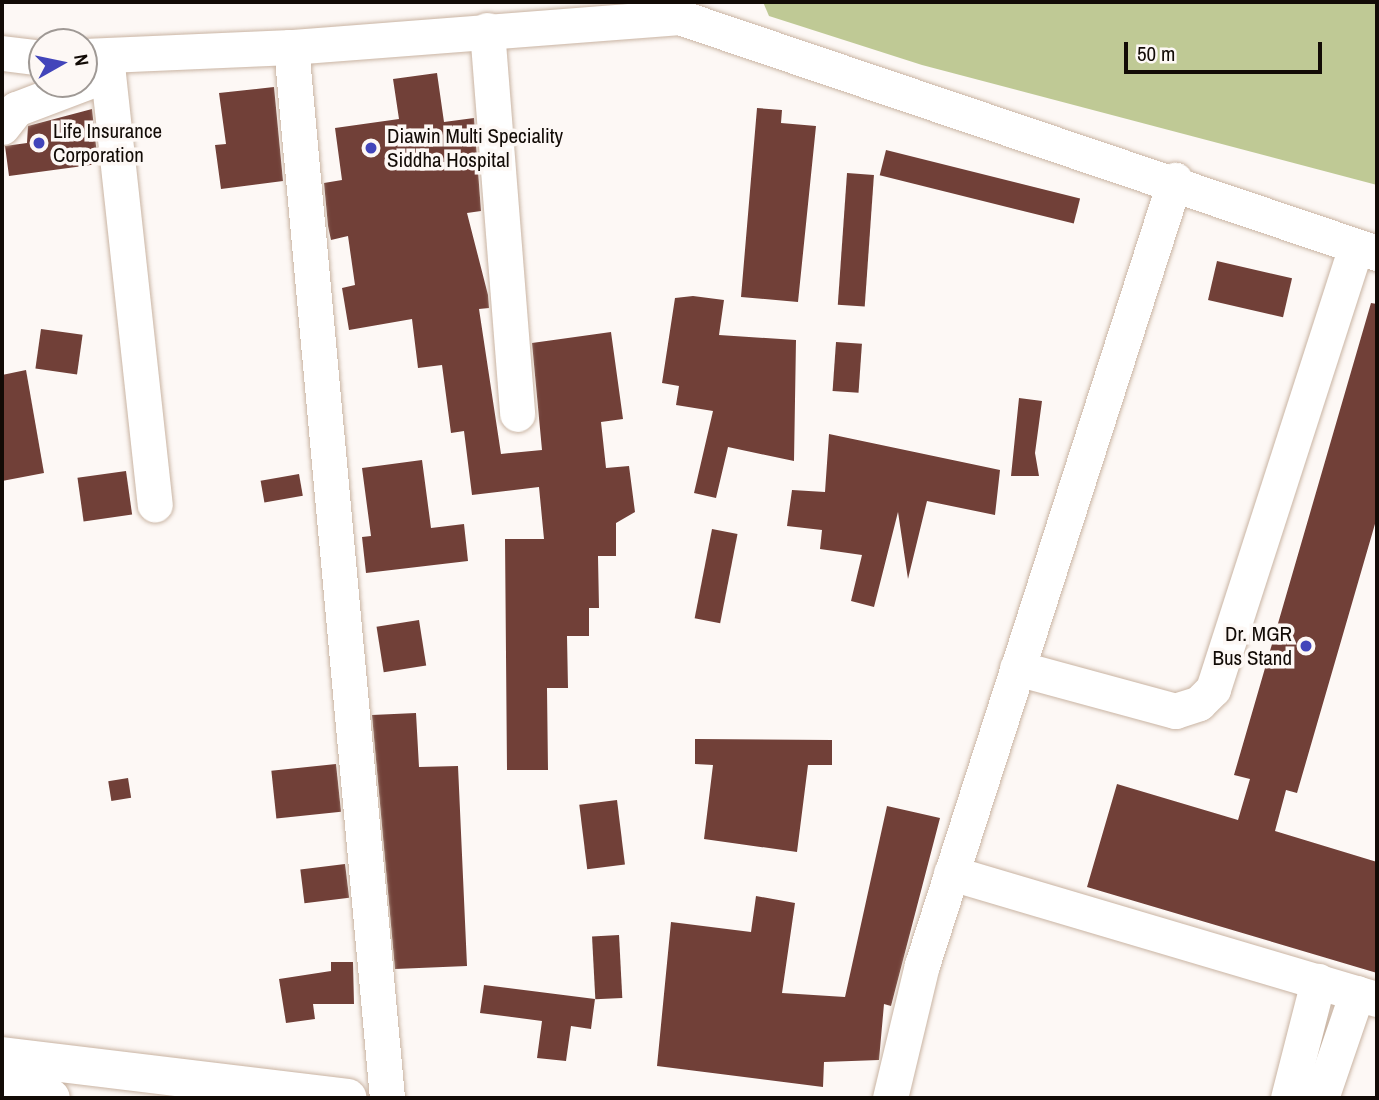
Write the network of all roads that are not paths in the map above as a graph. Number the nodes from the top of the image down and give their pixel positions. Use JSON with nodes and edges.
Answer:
{"nodes":[{"id":1,"x":486,"y":30,"type":"junction"},
{"id":2,"x":2,"y":53,"type":"edge"},
{"id":3,"x":28,"y":56,"type":"edge"},
{"id":4,"x":293,"y":56,"type":"junction"},
{"id":5,"x":98,"y":65,"type":"edge"},
{"id":6,"x":98,"y":80,"type":"edge"},
{"id":7,"x":35,"y":98,"type":"edge"},
{"id":8,"x":2,"y":127,"type":"edge"},
{"id":9,"x":1175,"y":180,"type":"junction"},
{"id":10,"x":1367,"y":250,"type":"edge"},
{"id":11,"x":517,"y":414,"type":"dead end"},
{"id":12,"x":155,"y":504,"type":"dead end"},
{"id":13,"x":1017,"y":668,"type":"junction"},
{"id":14,"x":951,"y":873,"type":"junction"},
{"id":15,"x":1318,"y":981,"type":"junction"},
{"id":16,"x":1367,"y":996,"type":"edge"},
{"id":17,"x":2,"y":1055,"type":"edge"},
{"id":18,"x":2,"y":1093,"type":"edge"},
{"id":19,"x":51,"y":1098,"type":"edge"},
{"id":20,"x":346,"y":1098,"type":"edge"},
{"id":21,"x":387,"y":1098,"type":"edge"},
{"id":22,"x":890,"y":1098,"type":"edge"},
{"id":23,"x":1288,"y":1098,"type":"edge"},
{"id":24,"x":1321,"y":1098,"type":"edge"}],
"edges":[{"from":1,"to":4,"type":"street"},
{"from":1,"to":9,"type":"street"},
{"from":1,"to":11,"type":"street"},
{"from":2,"to":3,"type":"street"},
{"from":4,"to":5,"type":"street"},
{"from":4,"to":21,"type":"street"},
{"from":6,"to":12,"type":"street"},
{"from":7,"to":8,"type":"street"},
{"from":9,"to":10,"type":"street"},
{"from":9,"to":13,"type":"street"},
{"from":10,"to":13,"type":"street"},
{"from":13,"to":14,"type":"street"},
{"from":14,"to":15,"type":"street"},
{"from":14,"to":22,"type":"street"},
{"from":15,"to":16,"type":"street"},
{"from":15,"to":23,"type":"street"},
{"from":16,"to":24,"type":"street"},
{"from":17,"to":20,"type":"main road"},
{"from":18,"to":19,"type":"main road"}]}
